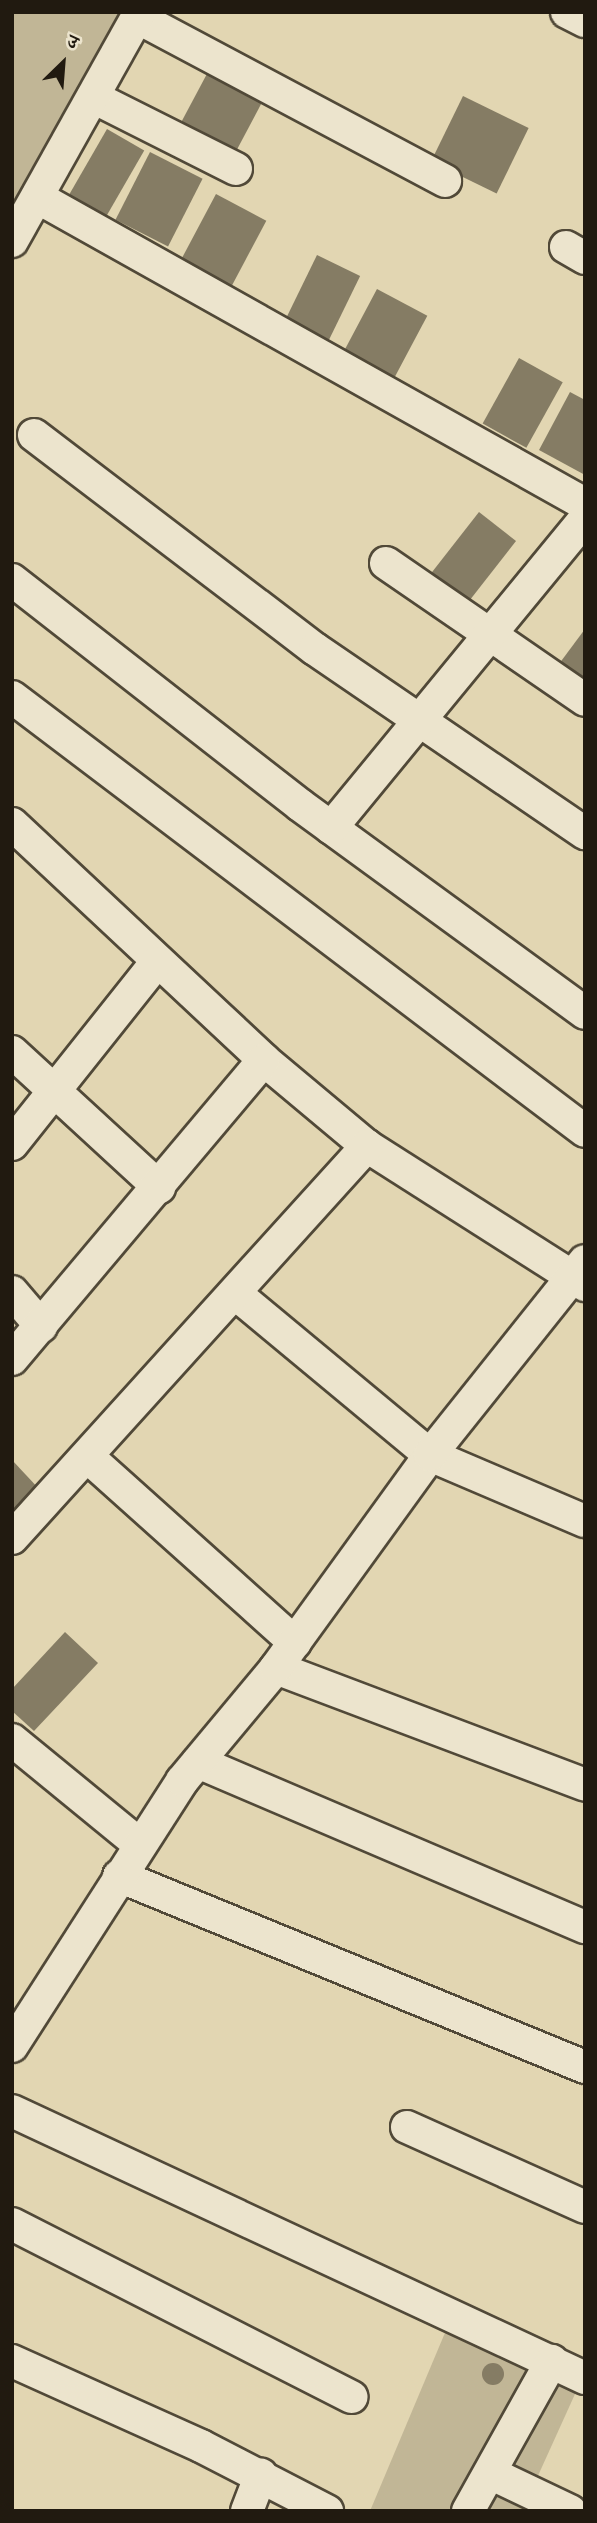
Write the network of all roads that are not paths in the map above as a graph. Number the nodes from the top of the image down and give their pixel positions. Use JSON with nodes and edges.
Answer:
{"nodes":[{"id":1,"x":567,"y":12,"type":"edge"},
{"id":2,"x":139,"y":15,"type":"edge"},
{"id":3,"x":585,"y":21,"type":"edge"},
{"id":4,"x":93,"y":97,"type":"junction"},
{"id":5,"x":236,"y":169,"type":"dead end"},
{"id":6,"x":445,"y":181,"type":"dead end"},
{"id":7,"x":37,"y":197,"type":"junction"},
{"id":8,"x":12,"y":242,"type":"edge"},
{"id":9,"x":34,"y":435,"type":"dead end"},
{"id":10,"x":585,"y":504,"type":"edge"},
{"id":11,"x":585,"y":519,"type":"edge"},
{"id":12,"x":386,"y":563,"type":"dead end"},
{"id":13,"x":12,"y":580,"type":"edge"},
{"id":14,"x":487,"y":632,"type":"junction"},
{"id":15,"x":12,"y":696,"type":"edge"},
{"id":16,"x":585,"y":700,"type":"edge"},
{"id":17,"x":418,"y":719,"type":"junction"},
{"id":18,"x":12,"y":824,"type":"edge"},
{"id":19,"x":331,"y":828,"type":"junction"},
{"id":20,"x":585,"y":833,"type":"edge"},
{"id":21,"x":156,"y":962,"type":"junction"},
{"id":22,"x":585,"y":1013,"type":"edge"},
{"id":23,"x":12,"y":1052,"type":"edge"},
{"id":24,"x":264,"y":1060,"type":"junction"},
{"id":25,"x":57,"y":1090,"type":"junction"},
{"id":26,"x":585,"y":1131,"type":"edge"},
{"id":27,"x":12,"y":1144,"type":"edge"},
{"id":28,"x":367,"y":1146,"type":"junction"},
{"id":29,"x":159,"y":1187,"type":"junction"},
{"id":30,"x":580,"y":1275,"type":"edge"},
{"id":31,"x":12,"y":1292,"type":"edge"},
{"id":32,"x":236,"y":1294,"type":"junction"},
{"id":33,"x":40,"y":1326,"type":"junction"},
{"id":34,"x":12,"y":1359,"type":"edge"},
{"id":35,"x":430,"y":1455,"type":"junction"},
{"id":36,"x":88,"y":1457,"type":"junction"},
{"id":37,"x":585,"y":1521,"type":"edge"},
{"id":38,"x":12,"y":1538,"type":"edge"},
{"id":39,"x":286,"y":1655,"type":"junction"},
{"id":40,"x":12,"y":1740,"type":"edge"},
{"id":41,"x":198,"y":1762,"type":"junction"},
{"id":42,"x":585,"y":1784,"type":"edge"},
{"id":43,"x":139,"y":1844,"type":"junction"},
{"id":44,"x":119,"y":1876,"type":"junction"},
{"id":45,"x":585,"y":1927,"type":"edge"},
{"id":46,"x":17,"y":2027,"type":"edge"},
{"id":47,"x":585,"y":2067,"type":"edge"},
{"id":48,"x":12,"y":2111,"type":"edge"},
{"id":49,"x":407,"y":2127,"type":"dead end"},
{"id":50,"x":585,"y":2207,"type":"edge"},
{"id":51,"x":12,"y":2224,"type":"edge"},
{"id":52,"x":12,"y":2361,"type":"edge"},
{"id":53,"x":552,"y":2361,"type":"junction"},
{"id":54,"x":585,"y":2378,"type":"edge"},
{"id":55,"x":352,"y":2396,"type":"dead end"},
{"id":56,"x":490,"y":2473,"type":"junction"},
{"id":57,"x":261,"y":2475,"type":"junction"},
{"id":58,"x":247,"y":2511,"type":"edge"},
{"id":59,"x":327,"y":2511,"type":"edge"},
{"id":60,"x":468,"y":2511,"type":"edge"},
{"id":61,"x":570,"y":2511,"type":"edge"}],
"edges":[{"from":1,"to":3,"type":"street"},
{"from":2,"to":4,"type":"street"},
{"from":2,"to":6,"type":"street"},
{"from":4,"to":5,"type":"street"},
{"from":4,"to":7,"type":"street"},
{"from":7,"to":8,"type":"street"},
{"from":7,"to":10,"type":"street"},
{"from":9,"to":17,"type":"street"},
{"from":11,"to":14,"type":"street"},
{"from":12,"to":14,"type":"street"},
{"from":13,"to":19,"type":"street"},
{"from":14,"to":16,"type":"street"},
{"from":14,"to":17,"type":"street"},
{"from":15,"to":26,"type":"street"},
{"from":17,"to":19,"type":"street"},
{"from":17,"to":20,"type":"street"},
{"from":18,"to":21,"type":"street"},
{"from":19,"to":22,"type":"street"},
{"from":21,"to":24,"type":"street"},
{"from":21,"to":25,"type":"street"},
{"from":23,"to":25,"type":"street"},
{"from":24,"to":28,"type":"street"},
{"from":24,"to":29,"type":"street"},
{"from":25,"to":27,"type":"street"},
{"from":25,"to":29,"type":"street"},
{"from":28,"to":30,"type":"street"},
{"from":28,"to":32,"type":"street"},
{"from":29,"to":33,"type":"street"},
{"from":30,"to":35,"type":"street"},
{"from":31,"to":33,"type":"street"},
{"from":32,"to":35,"type":"street"},
{"from":32,"to":36,"type":"street"},
{"from":33,"to":34,"type":"street"},
{"from":35,"to":37,"type":"street"},
{"from":35,"to":39,"type":"street"},
{"from":36,"to":38,"type":"street"},
{"from":36,"to":39,"type":"street"},
{"from":39,"to":41,"type":"street"},
{"from":39,"to":42,"type":"street"},
{"from":40,"to":43,"type":"street"},
{"from":41,"to":43,"type":"street"},
{"from":41,"to":45,"type":"street"},
{"from":43,"to":44,"type":"street"},
{"from":44,"to":46,"type":"street"},
{"from":44,"to":47,"type":"street"},
{"from":48,"to":53,"type":"street"},
{"from":49,"to":50,"type":"street"},
{"from":51,"to":55,"type":"street"},
{"from":52,"to":57,"type":"street"},
{"from":53,"to":54,"type":"street"},
{"from":53,"to":56,"type":"street"},
{"from":56,"to":60,"type":"street"},
{"from":56,"to":61,"type":"street"},
{"from":57,"to":58,"type":"street"},
{"from":57,"to":59,"type":"street"}]}
